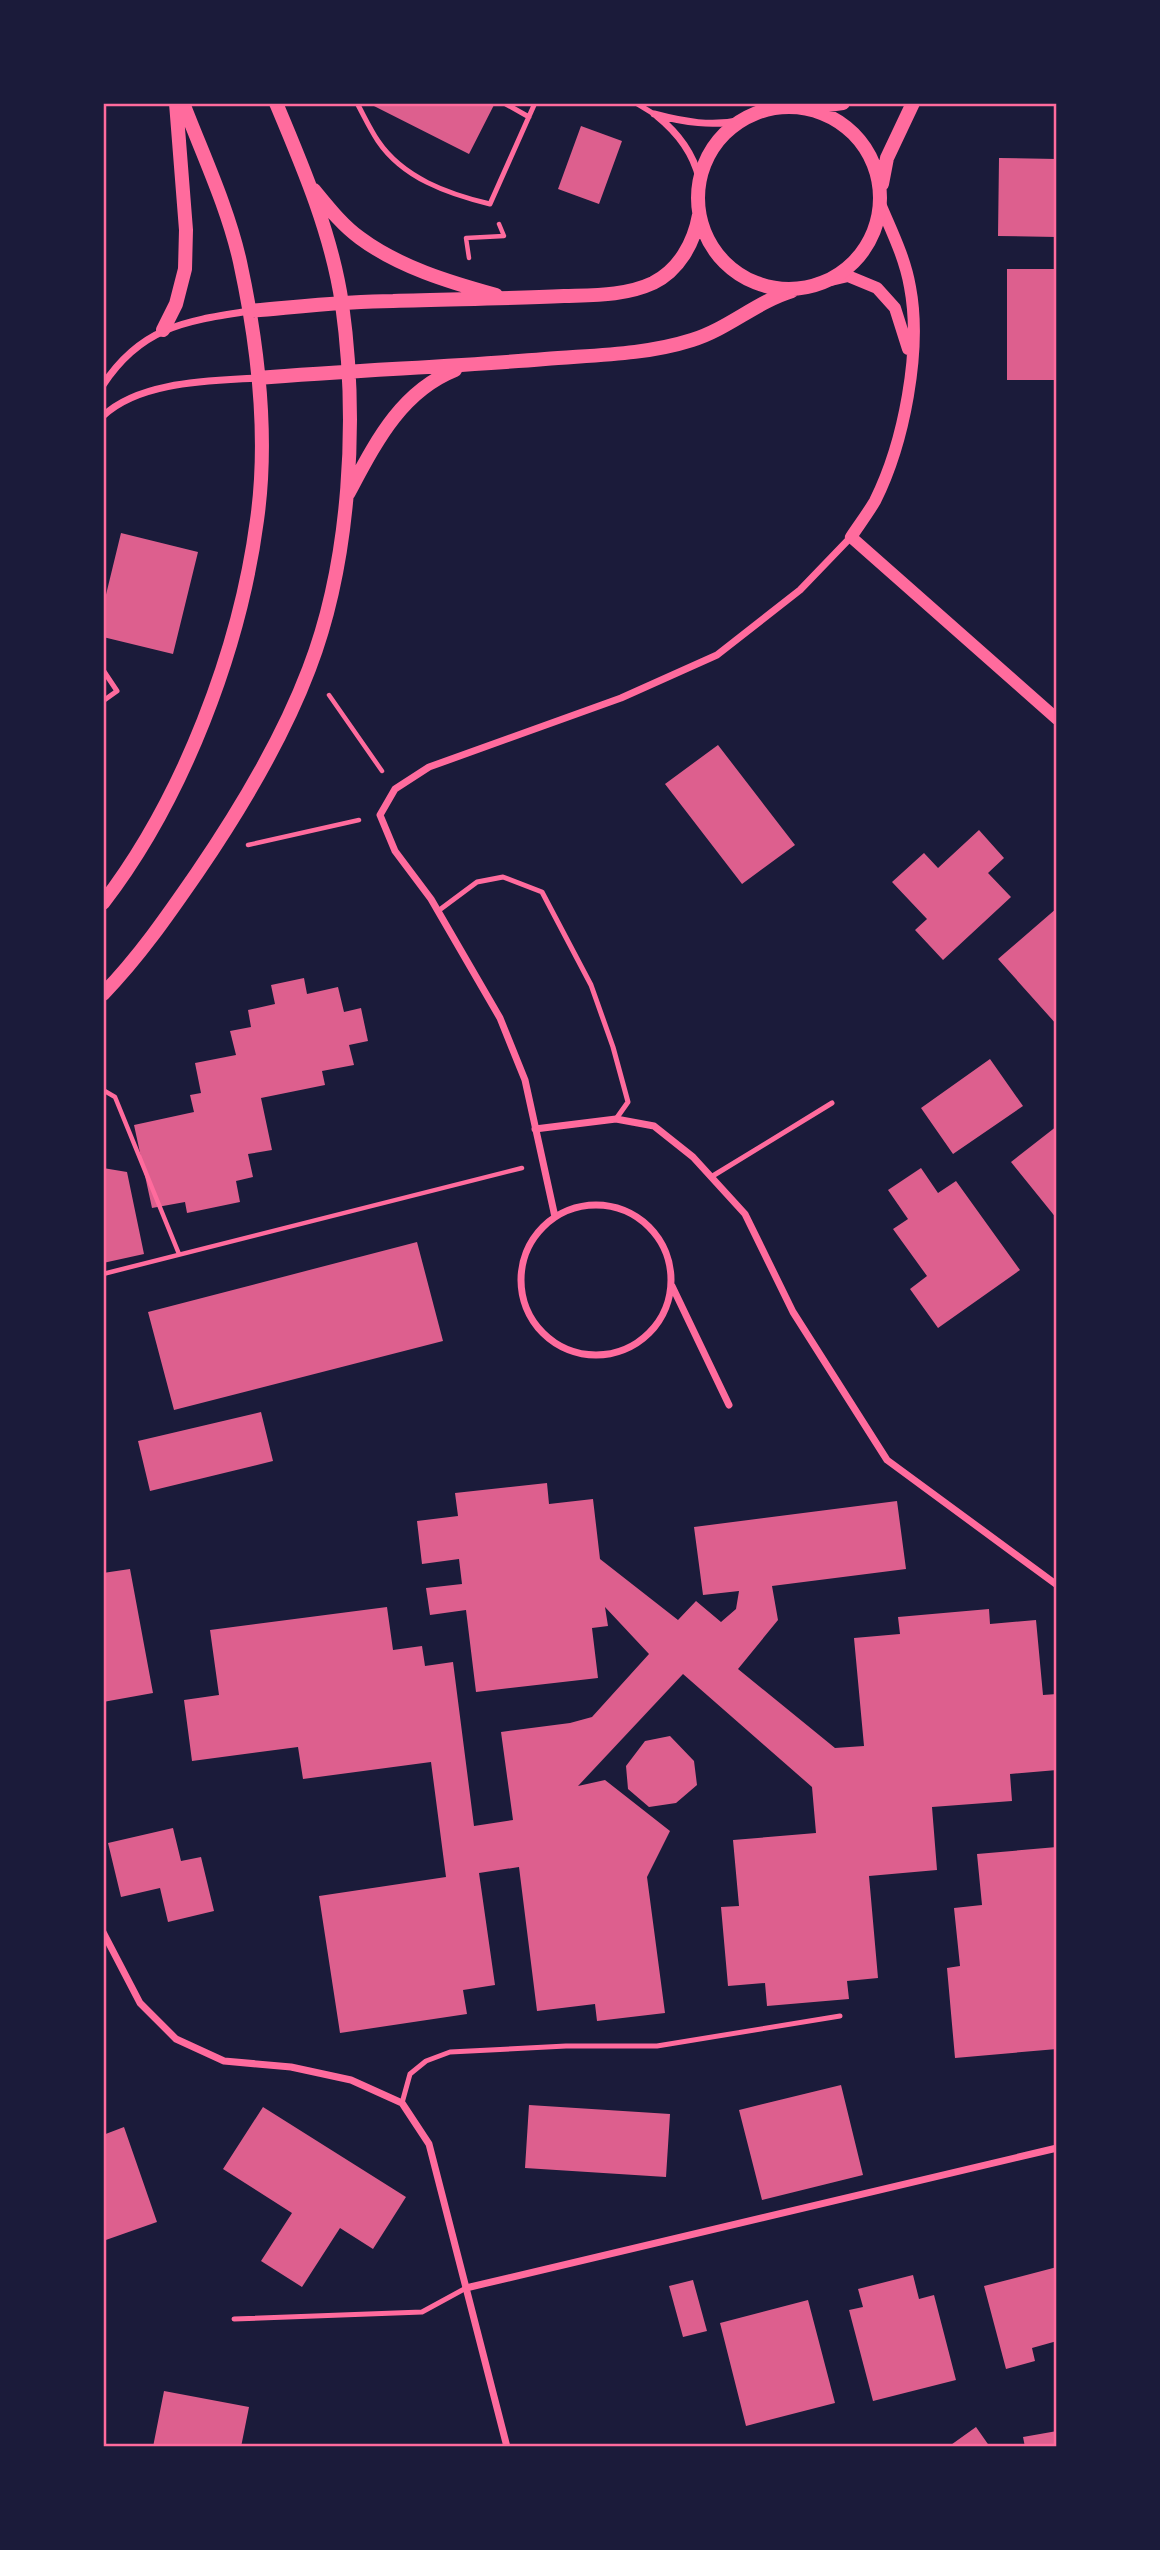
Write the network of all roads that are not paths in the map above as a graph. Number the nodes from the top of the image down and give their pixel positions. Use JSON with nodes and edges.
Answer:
{"nodes":[{"id":1,"x":177,"y":103,"type":"edge"},
{"id":2,"x":183,"y":103,"type":"edge"},
{"id":3,"x":276,"y":103,"type":"edge"},
{"id":4,"x":357,"y":103,"type":"edge"},
{"id":5,"x":504,"y":103,"type":"edge"},
{"id":6,"x":535,"y":103,"type":"edge"},
{"id":7,"x":636,"y":103,"type":"edge"},
{"id":8,"x":843,"y":103,"type":"edge"},
{"id":9,"x":913,"y":103,"type":"edge"},
{"id":10,"x":798,"y":107,"type":"junction"},
{"id":11,"x":654,"y":114,"type":"junction"},
{"id":12,"x":529,"y":117,"type":"junction"},
{"id":13,"x":743,"y":120,"type":"junction"},
{"id":14,"x":699,"y":178,"type":"junction"},
{"id":15,"x":307,"y":182,"type":"junction"},
{"id":16,"x":881,"y":189,"type":"junction"},
{"id":17,"x":881,"y":206,"type":"junction"},
{"id":18,"x":699,"y":215,"type":"junction"},
{"id":19,"x":831,"y":280,"type":"junction"},
{"id":20,"x":802,"y":288,"type":"junction"},
{"id":21,"x":511,"y":299,"type":"junction"},
{"id":22,"x":342,"y":303,"type":"junction"},
{"id":23,"x":249,"y":311,"type":"junction"},
{"id":24,"x":163,"y":330,"type":"junction"},
{"id":25,"x":466,"y":366,"type":"junction"},
{"id":26,"x":347,"y":371,"type":"junction"},
{"id":27,"x":910,"y":374,"type":"junction"},
{"id":28,"x":258,"y":378,"type":"junction"},
{"id":29,"x":103,"y":385,"type":"edge"},
{"id":30,"x":103,"y":416,"type":"edge"},
{"id":31,"x":346,"y":499,"type":"junction"},
{"id":32,"x":851,"y":537,"type":"junction"},
{"id":33,"x":103,"y":670,"type":"edge"},
{"id":34,"x":103,"y":701,"type":"edge"},
{"id":35,"x":1057,"y":719,"type":"edge"},
{"id":36,"x":103,"y":903,"type":"edge"},
{"id":37,"x":438,"y":911,"type":"junction"},
{"id":38,"x":103,"y":994,"type":"edge"},
{"id":39,"x":832,"y":1103,"type":"dead end"},
{"id":40,"x":615,"y":1119,"type":"junction"},
{"id":41,"x":536,"y":1129,"type":"junction"},
{"id":42,"x":711,"y":1177,"type":"junction"},
{"id":43,"x":555,"y":1217,"type":"junction"},
{"id":44,"x":671,"y":1285,"type":"junction"},
{"id":45,"x":729,"y":1405,"type":"dead end"},
{"id":46,"x":1057,"y":1585,"type":"edge"},
{"id":47,"x":103,"y":1932,"type":"edge"},
{"id":48,"x":841,"y":2016,"type":"dead end"},
{"id":49,"x":402,"y":2103,"type":"junction"},
{"id":50,"x":1057,"y":2148,"type":"edge"},
{"id":51,"x":466,"y":2288,"type":"junction"},
{"id":52,"x":234,"y":2319,"type":"dead end"},
{"id":53,"x":508,"y":2447,"type":"edge"}],
"edges":[{"from":1,"to":24,"type":"main road"},
{"from":2,"to":23,"type":"main road"},
{"from":3,"to":15,"type":"main road"},
{"from":4,"to":12,"type":"lane"},
{"from":5,"to":12,"type":"lane"},
{"from":6,"to":12,"type":"lane"},
{"from":7,"to":11,"type":"lane"},
{"from":8,"to":10,"type":"main road"},
{"from":9,"to":16,"type":"main road"},
{"from":10,"to":13,"type":"main road"},
{"from":10,"to":16,"type":"main road"},
{"from":11,"to":13,"type":"street"},
{"from":11,"to":14,"type":"street"},
{"from":13,"to":14,"type":"main road"},
{"from":14,"to":18,"type":"main road"},
{"from":15,"to":21,"type":"main road"},
{"from":15,"to":22,"type":"main road"},
{"from":16,"to":17,"type":"main road"},
{"from":17,"to":19,"type":"main road"},
{"from":17,"to":27,"type":"street"},
{"from":18,"to":20,"type":"main road"},
{"from":18,"to":21,"type":"main road"},
{"from":19,"to":20,"type":"main road"},
{"from":19,"to":27,"type":"street"},
{"from":20,"to":25,"type":"main road"},
{"from":21,"to":22,"type":"main road"},
{"from":22,"to":23,"type":"main road"},
{"from":22,"to":26,"type":"main road"},
{"from":23,"to":24,"type":"street"},
{"from":23,"to":28,"type":"main road"},
{"from":24,"to":29,"type":"street"},
{"from":25,"to":26,"type":"main road"},
{"from":25,"to":31,"type":"main road"},
{"from":26,"to":28,"type":"main road"},
{"from":26,"to":31,"type":"main road"},
{"from":27,"to":32,"type":"street"},
{"from":28,"to":30,"type":"street"},
{"from":28,"to":36,"type":"main road"},
{"from":31,"to":38,"type":"main road"},
{"from":32,"to":35,"type":"street"},
{"from":32,"to":37,"type":"street"},
{"from":33,"to":34,"type":"lane"},
{"from":37,"to":40,"type":"lane"},
{"from":37,"to":41,"type":"street"},
{"from":39,"to":42,"type":"lane"},
{"from":40,"to":41,"type":"street"},
{"from":40,"to":42,"type":"street"},
{"from":41,"to":43,"type":"street"},
{"from":42,"to":46,"type":"street"},
{"from":43,"to":44,"type":"street"},
{"from":43,"to":44,"type":"street"},
{"from":44,"to":45,"type":"street"},
{"from":47,"to":49,"type":"street"},
{"from":48,"to":49,"type":"lane"},
{"from":49,"to":51,"type":"street"},
{"from":50,"to":51,"type":"street"},
{"from":51,"to":52,"type":"lane"},
{"from":51,"to":53,"type":"street"}]}
